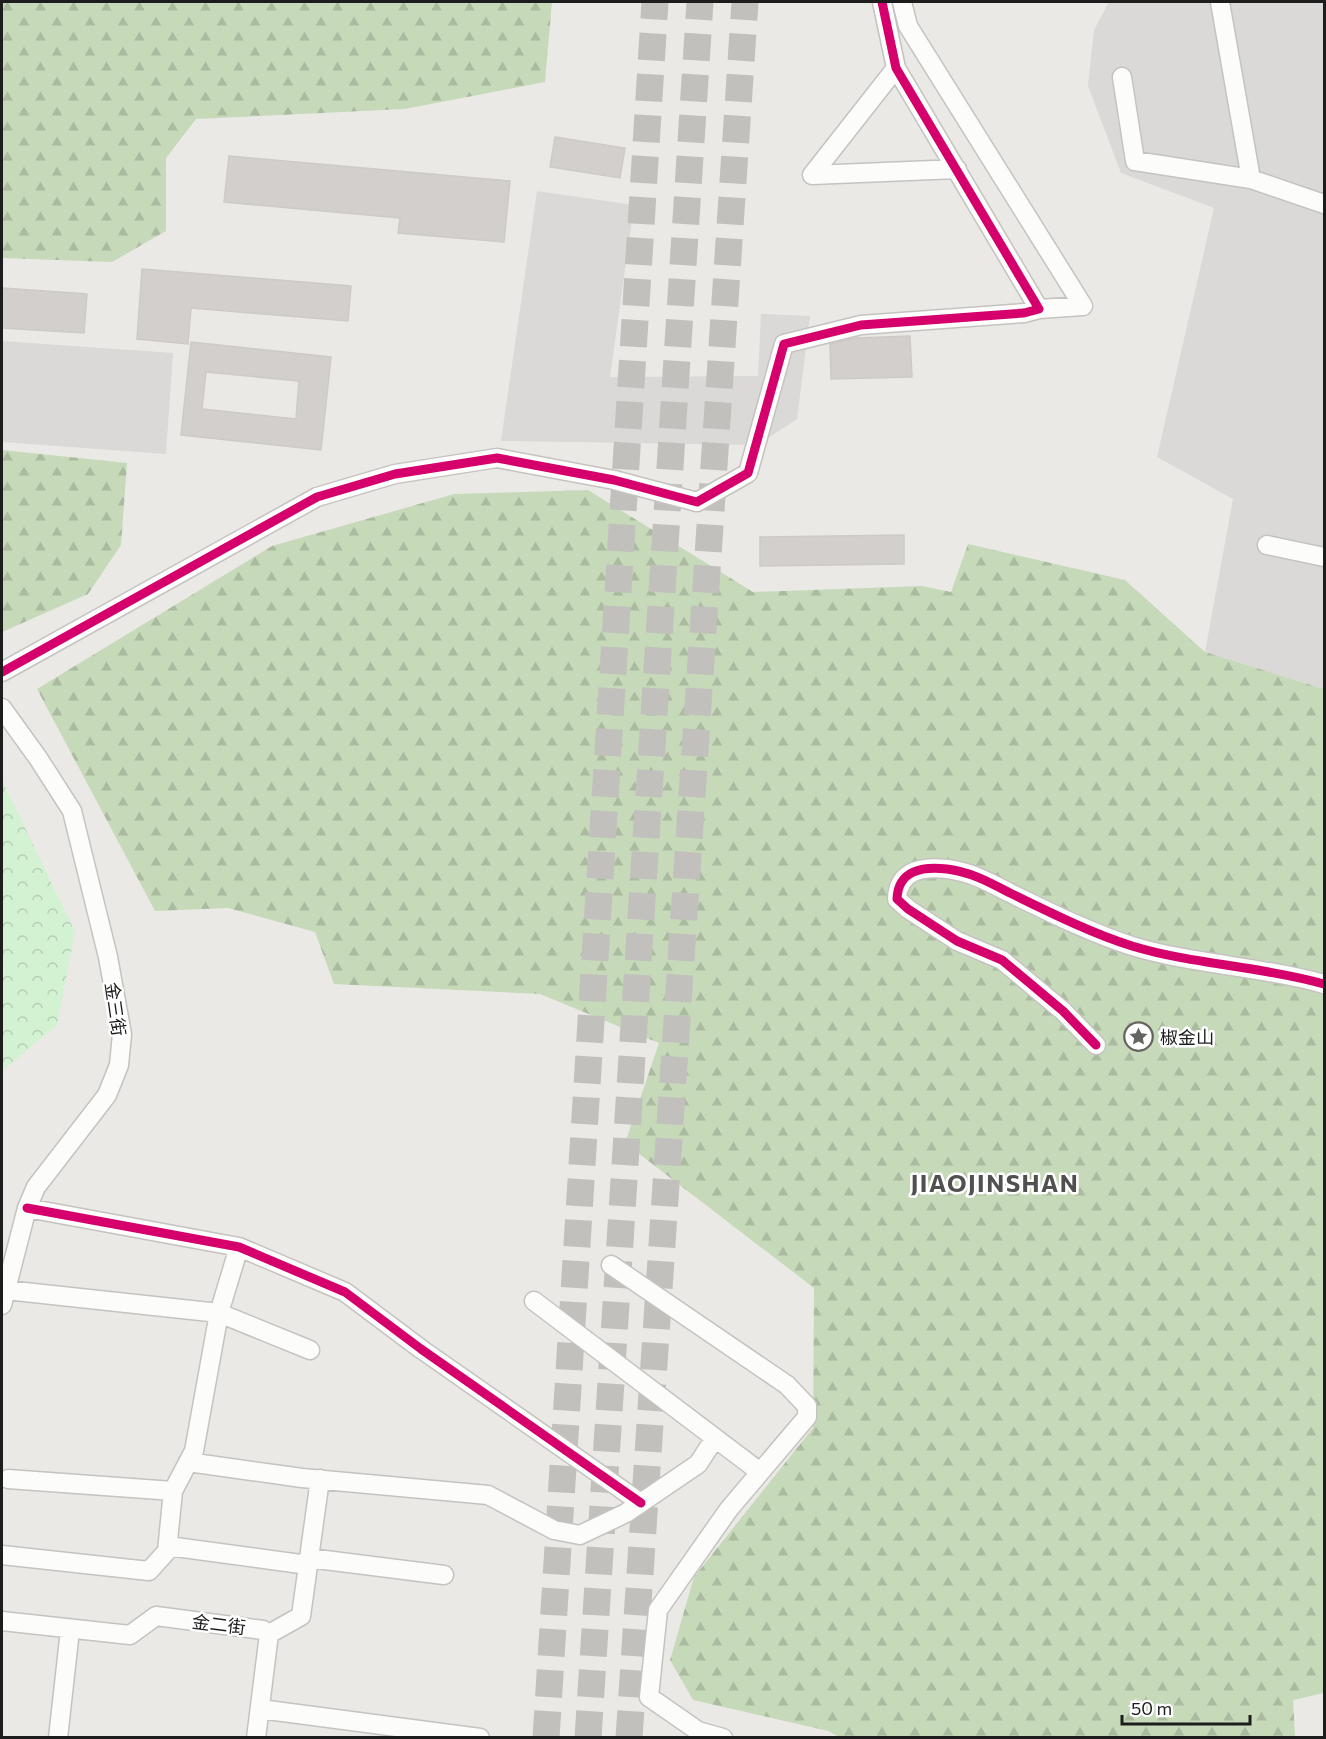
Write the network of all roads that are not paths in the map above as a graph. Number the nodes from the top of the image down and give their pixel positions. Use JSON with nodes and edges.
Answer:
{"nodes":[{"id":1,"x":882,"y":2,"type":"edge"},
{"id":2,"x":902,"y":2,"type":"edge"},
{"id":3,"x":1220,"y":2,"type":"edge"},
{"id":4,"x":896,"y":68,"type":"junction"},
{"id":5,"x":1122,"y":77,"type":"dead end"},
{"id":6,"x":957,"y":169,"type":"junction"},
{"id":7,"x":1251,"y":179,"type":"junction"},
{"id":8,"x":1324,"y":204,"type":"edge"},
{"id":9,"x":1039,"y":309,"type":"junction"},
{"id":10,"x":1267,"y":545,"type":"dead end"},
{"id":11,"x":1324,"y":557,"type":"edge"},
{"id":12,"x":2,"y":672,"type":"edge"},
{"id":13,"x":2,"y":708,"type":"edge"},
{"id":14,"x":1324,"y":984,"type":"edge"},
{"id":15,"x":1096,"y":1045,"type":"dead end"},
{"id":16,"x":27,"y":1208,"type":"junction"},
{"id":17,"x":239,"y":1247,"type":"junction"},
{"id":18,"x":611,"y":1265,"type":"dead end"},
{"id":19,"x":4,"y":1297,"type":"edge"},
{"id":20,"x":534,"y":1301,"type":"dead end"},
{"id":21,"x":219,"y":1313,"type":"junction"},
{"id":22,"x":310,"y":1350,"type":"dead end"},
{"id":23,"x":715,"y":1438,"type":"junction"},
{"id":24,"x":188,"y":1462,"type":"junction"},
{"id":25,"x":760,"y":1472,"type":"junction"},
{"id":26,"x":8,"y":1479,"type":"dead end"},
{"id":27,"x":320,"y":1479,"type":"junction"},
{"id":28,"x":173,"y":1491,"type":"junction"},
{"id":29,"x":641,"y":1503,"type":"junction"},
{"id":30,"x":168,"y":1546,"type":"junction"},
{"id":31,"x":2,"y":1555,"type":"edge"},
{"id":32,"x":309,"y":1561,"type":"junction"},
{"id":33,"x":444,"y":1575,"type":"dead end"},
{"id":34,"x":2,"y":1621,"type":"edge"},
{"id":35,"x":70,"y":1630,"type":"junction"},
{"id":36,"x":270,"y":1634,"type":"junction"},
{"id":37,"x":260,"y":1709,"type":"junction"},
{"id":38,"x":58,"y":1737,"type":"edge"},
{"id":39,"x":256,"y":1737,"type":"edge"},
{"id":40,"x":480,"y":1737,"type":"edge"},
{"id":41,"x":723,"y":1737,"type":"edge"}],
"edges":[{"from":1,"to":4,"type":"street"},
{"from":2,"to":9,"type":"street"},
{"from":3,"to":7,"type":"street"},
{"from":4,"to":6,"type":"street"},
{"from":4,"to":6,"type":"street"},
{"from":5,"to":7,"type":"street"},
{"from":6,"to":9,"type":"street"},
{"from":7,"to":8,"type":"street"},
{"from":9,"to":12,"type":"street"},
{"from":10,"to":11,"type":"street"},
{"from":13,"to":16,"type":"street","name":"金三街"},
{"from":14,"to":15,"type":"street"},
{"from":16,"to":17,"type":"street"},
{"from":16,"to":19,"type":"street","name":"金三街"},
{"from":17,"to":21,"type":"street"},
{"from":17,"to":29,"type":"street"},
{"from":18,"to":25,"type":"street"},
{"from":19,"to":21,"type":"street"},
{"from":20,"to":23,"type":"street"},
{"from":21,"to":22,"type":"street"},
{"from":21,"to":24,"type":"street"},
{"from":23,"to":25,"type":"street"},
{"from":23,"to":29,"type":"street"},
{"from":24,"to":27,"type":"street"},
{"from":24,"to":28,"type":"street"},
{"from":25,"to":41,"type":"street"},
{"from":26,"to":28,"type":"street"},
{"from":27,"to":29,"type":"street"},
{"from":27,"to":32,"type":"street"},
{"from":28,"to":30,"type":"street"},
{"from":30,"to":31,"type":"street"},
{"from":30,"to":32,"type":"street"},
{"from":32,"to":33,"type":"street"},
{"from":32,"to":36,"type":"street"},
{"from":34,"to":35,"type":"street","name":"金二街"},
{"from":35,"to":36,"type":"street","name":"金二街"},
{"from":35,"to":38,"type":"street"},
{"from":36,"to":37,"type":"street","name":"金二街"},
{"from":37,"to":39,"type":"street","name":"金二街"},
{"from":37,"to":40,"type":"street"}]}
